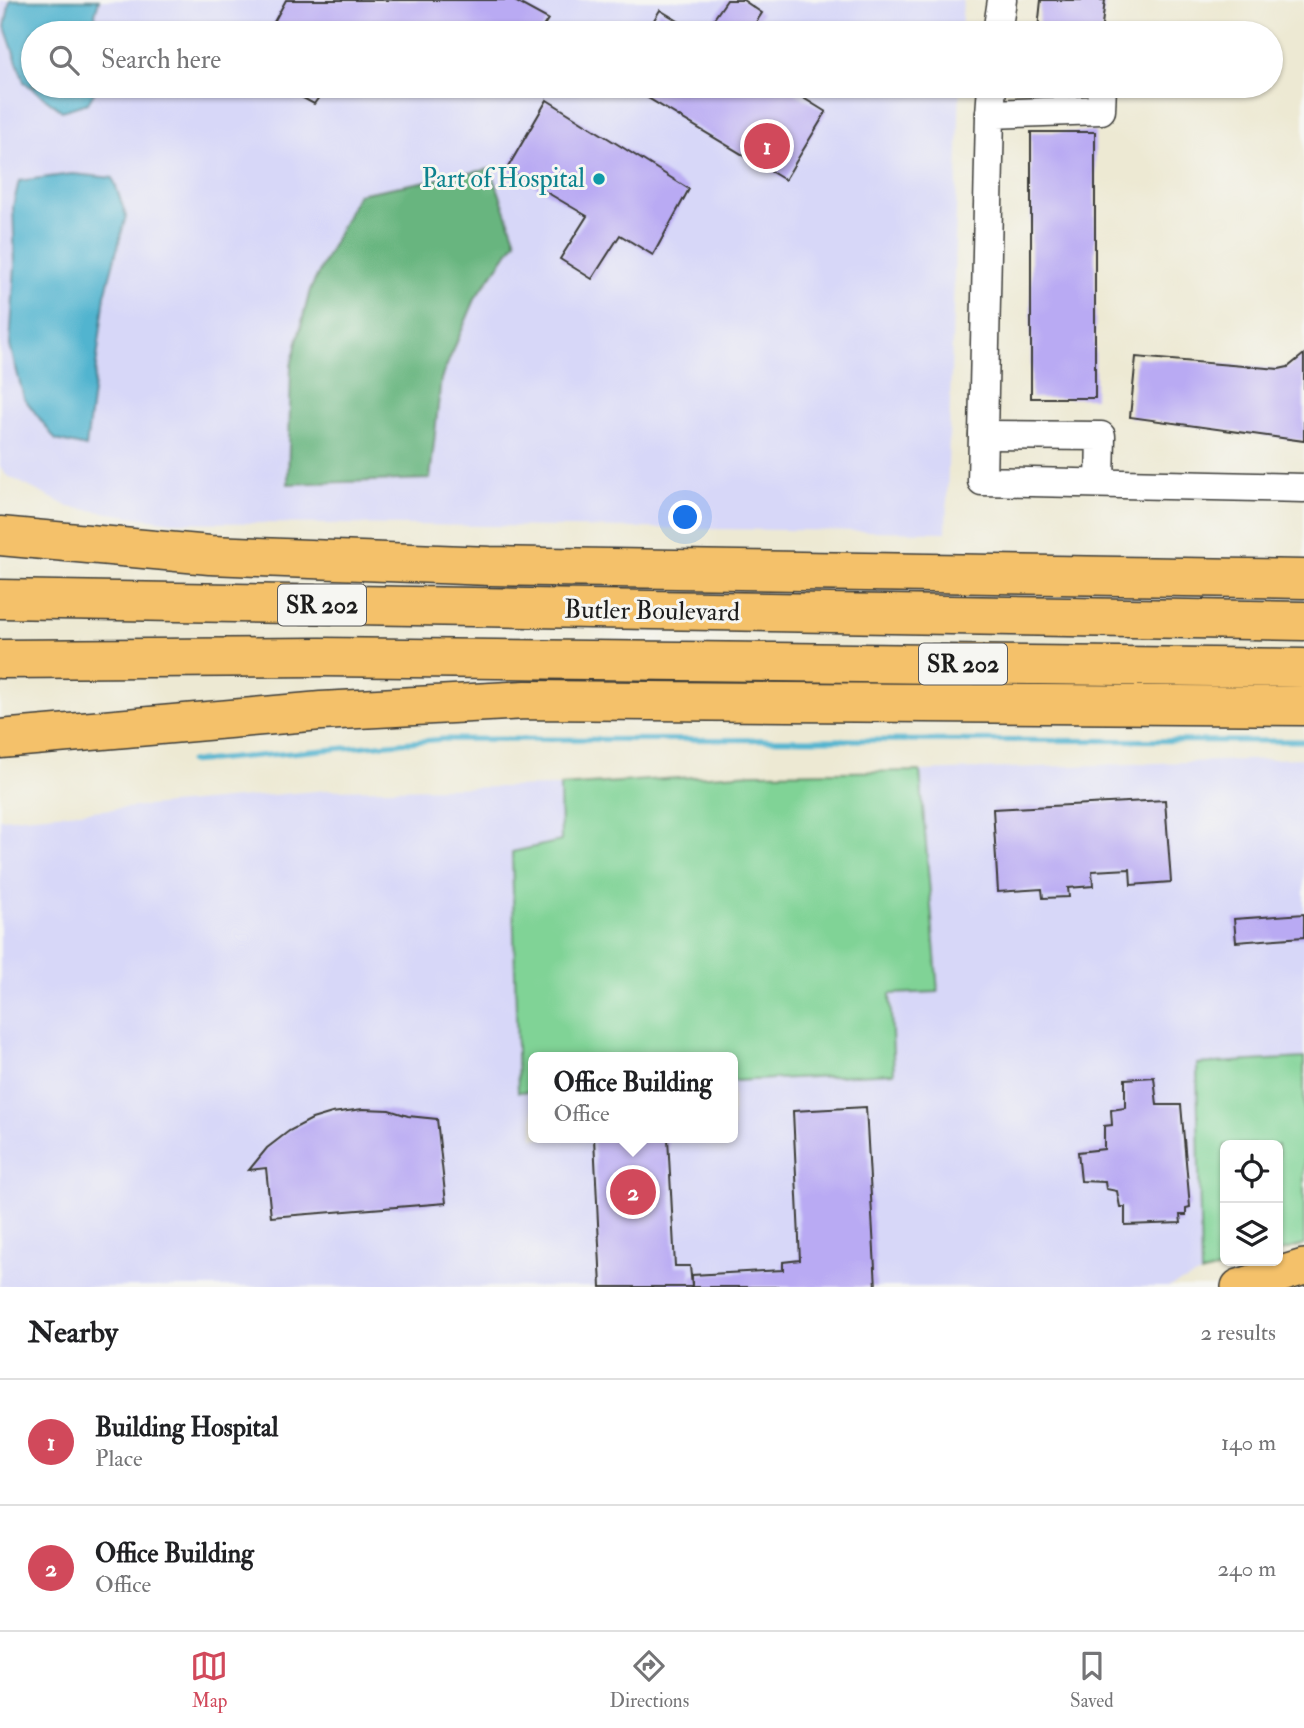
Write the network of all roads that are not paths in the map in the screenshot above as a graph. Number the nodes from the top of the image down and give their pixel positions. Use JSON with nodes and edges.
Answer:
{"nodes":[{"id":1,"x":1002,"y":0,"type":"edge"},
{"id":2,"x":999,"y":21,"type":"edge"},
{"id":3,"x":991,"y":98,"type":"edge"},
{"id":4,"x":1102,"y":98,"type":"edge"},
{"id":5,"x":990,"y":114,"type":"junction"},
{"id":6,"x":983,"y":435,"type":"junction"},
{"id":7,"x":1100,"y":484,"type":"junction"},
{"id":8,"x":1304,"y":488,"type":"edge"},
{"id":9,"x":0,"y":519,"type":"edge"},
{"id":10,"x":0,"y":536,"type":"edge"},
{"id":11,"x":59,"y":541,"type":"junction"},
{"id":12,"x":0,"y":552,"type":"edge"},
{"id":13,"x":1304,"y":579,"type":"edge"},
{"id":14,"x":10,"y":599,"type":"edge"},
{"id":15,"x":1304,"y":621,"type":"edge"},
{"id":16,"x":9,"y":659,"type":"edge"},
{"id":17,"x":1304,"y":668,"type":"edge"},
{"id":18,"x":1304,"y":706,"type":"edge"},
{"id":19,"x":0,"y":710,"type":"edge"},
{"id":20,"x":87,"y":731,"type":"junction"},
{"id":21,"x":0,"y":739,"type":"edge"},
{"id":22,"x":0,"y":756,"type":"edge"},
{"id":23,"x":1304,"y":1267,"type":"edge"},
{"id":24,"x":1239,"y":1287,"type":"edge"}],
"edges":[{"from":1,"to":2,"type":"street"},
{"from":3,"to":5,"type":"street"},
{"from":4,"to":5,"type":"street"},
{"from":5,"to":6,"type":"street"},
{"from":6,"to":7,"type":"street"},
{"from":6,"to":7,"type":"street"},
{"from":7,"to":8,"type":"street"},
{"from":9,"to":11,"type":"highway"},
{"from":10,"to":11,"type":"highway"},
{"from":11,"to":12,"type":"highway"},
{"from":11,"to":13,"type":"highway"},
{"from":14,"to":15,"type":"highway","name":"Butler Boulevard","number":"SR 202"},
{"from":16,"to":17,"type":"highway","name":"Butler Boulevard","number":"SR 202"},
{"from":18,"to":20,"type":"highway"},
{"from":19,"to":20,"type":"highway"},
{"from":20,"to":21,"type":"highway"},
{"from":20,"to":22,"type":"highway"},
{"from":23,"to":24,"type":"main road"}]}
